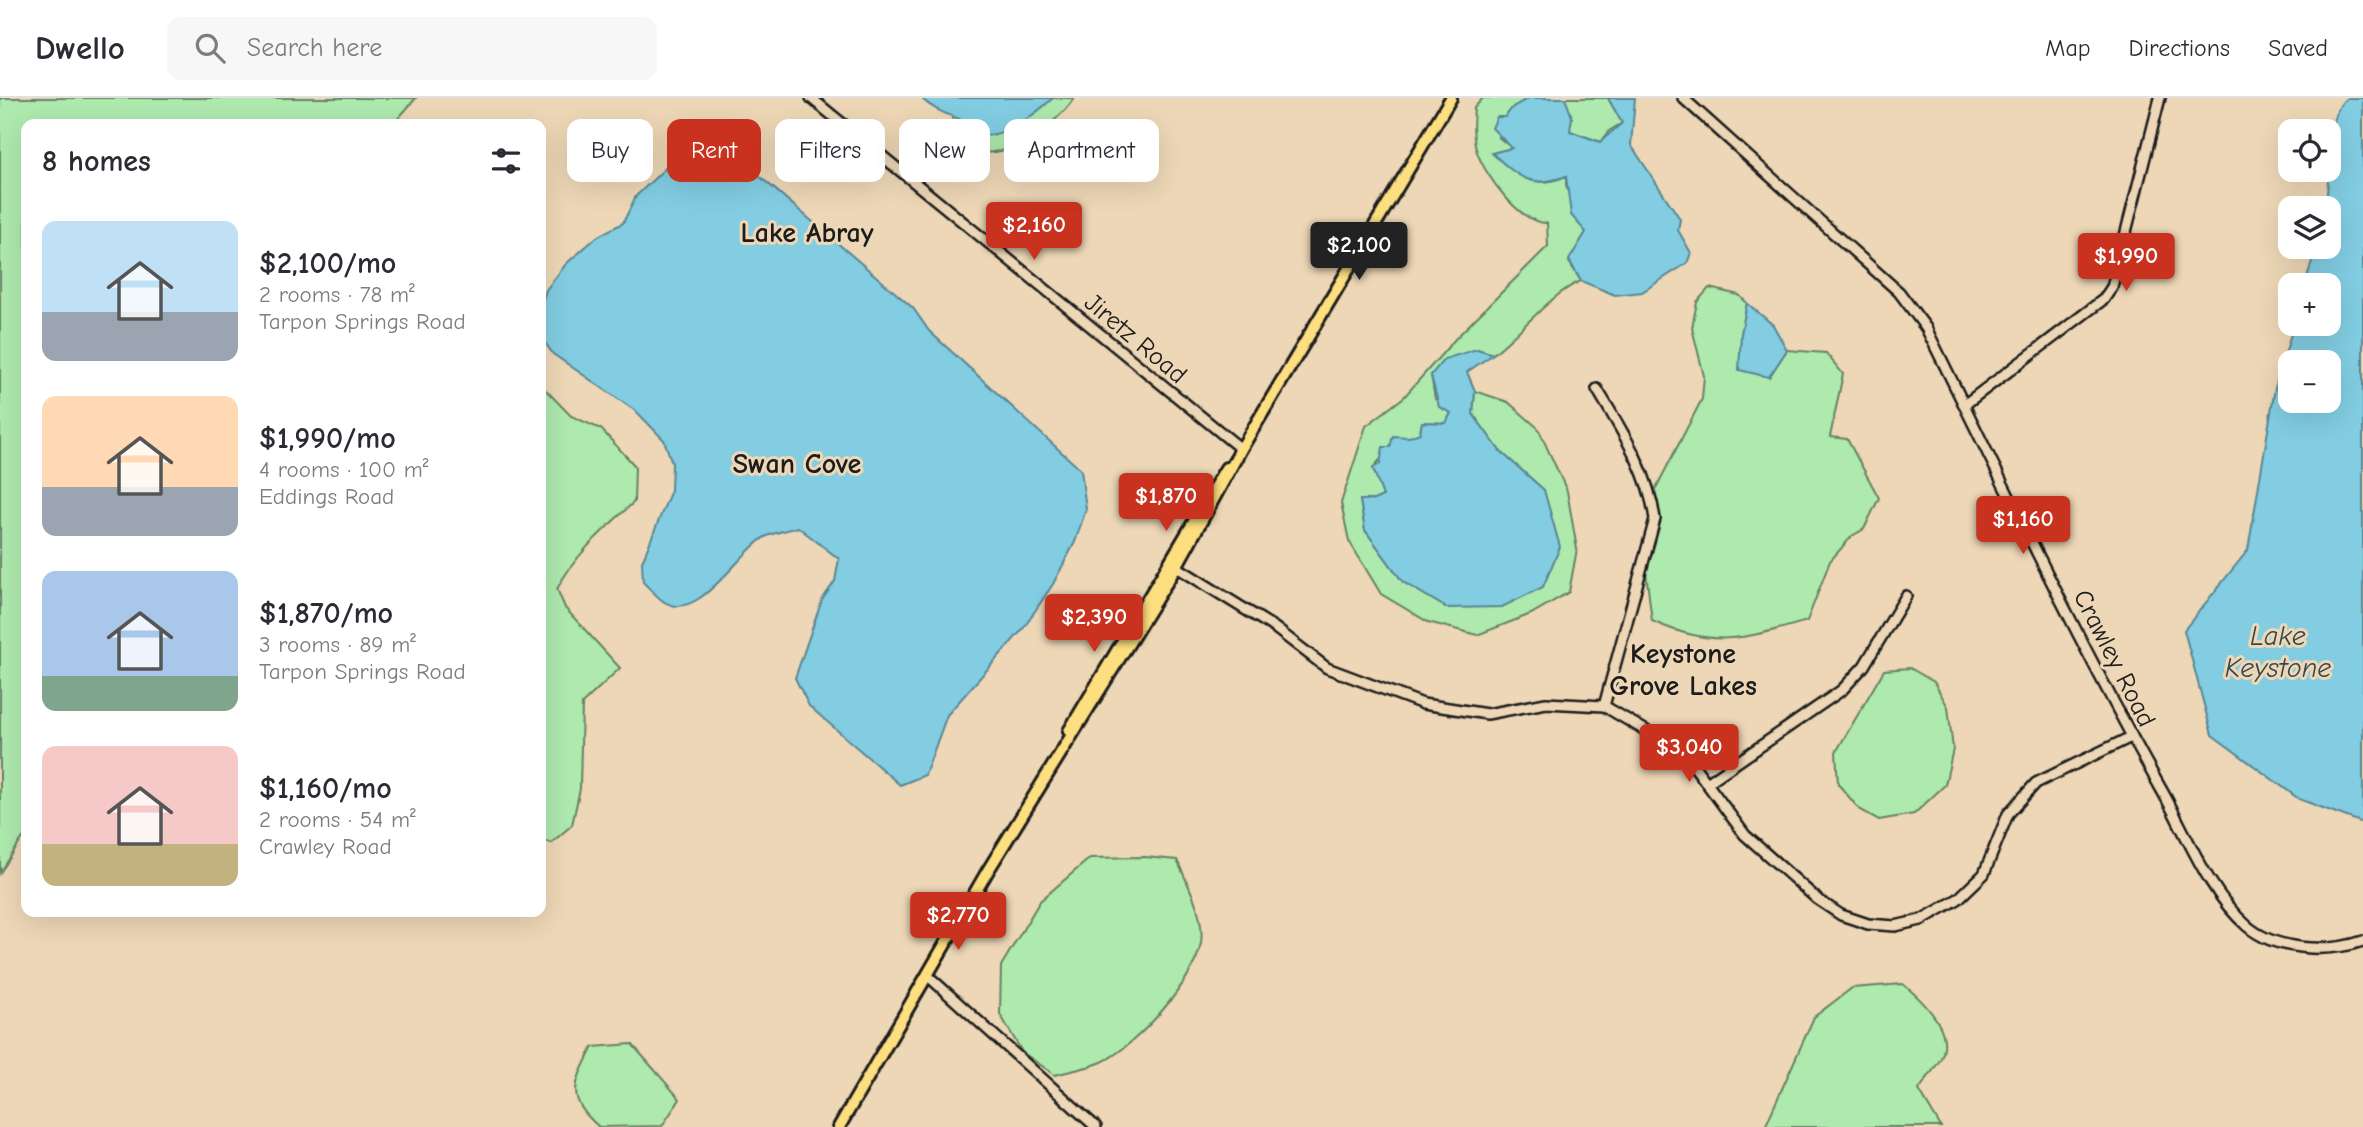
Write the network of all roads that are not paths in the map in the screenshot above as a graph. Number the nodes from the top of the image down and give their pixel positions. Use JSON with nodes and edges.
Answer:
{"nodes":[{"id":1,"x":811,"y":98,"type":"edge"},
{"id":2,"x":1451,"y":98,"type":"edge"},
{"id":3,"x":1683,"y":98,"type":"edge"},
{"id":4,"x":2160,"y":98,"type":"edge"},
{"id":5,"x":1597,"y":389,"type":"dead end"},
{"id":6,"x":1964,"y":405,"type":"junction"},
{"id":7,"x":1241,"y":449,"type":"junction"},
{"id":8,"x":1172,"y":564,"type":"junction"},
{"id":9,"x":1906,"y":596,"type":"dead end"},
{"id":10,"x":1604,"y":706,"type":"junction"},
{"id":11,"x":2131,"y":737,"type":"junction"},
{"id":12,"x":1707,"y":783,"type":"junction"},
{"id":13,"x":2363,"y":941,"type":"edge"},
{"id":14,"x":927,"y":975,"type":"junction"},
{"id":15,"x":839,"y":1127,"type":"edge"},
{"id":16,"x":1096,"y":1127,"type":"edge"}],
"edges":[{"from":1,"to":7,"type":"street","name":"Jiretz Road"},
{"from":2,"to":7,"type":"main road"},
{"from":3,"to":6,"type":"street","name":"Crawley Road"},
{"from":4,"to":6,"type":"street"},
{"from":5,"to":10,"type":"street"},
{"from":6,"to":11,"type":"street","name":"Crawley Road"},
{"from":7,"to":8,"type":"main road"},
{"from":8,"to":10,"type":"street"},
{"from":8,"to":14,"type":"main road"},
{"from":9,"to":12,"type":"street"},
{"from":10,"to":12,"type":"street"},
{"from":11,"to":12,"type":"street"},
{"from":11,"to":13,"type":"street","name":"Crawley Road"},
{"from":14,"to":15,"type":"main road"},
{"from":14,"to":16,"type":"street"}]}
